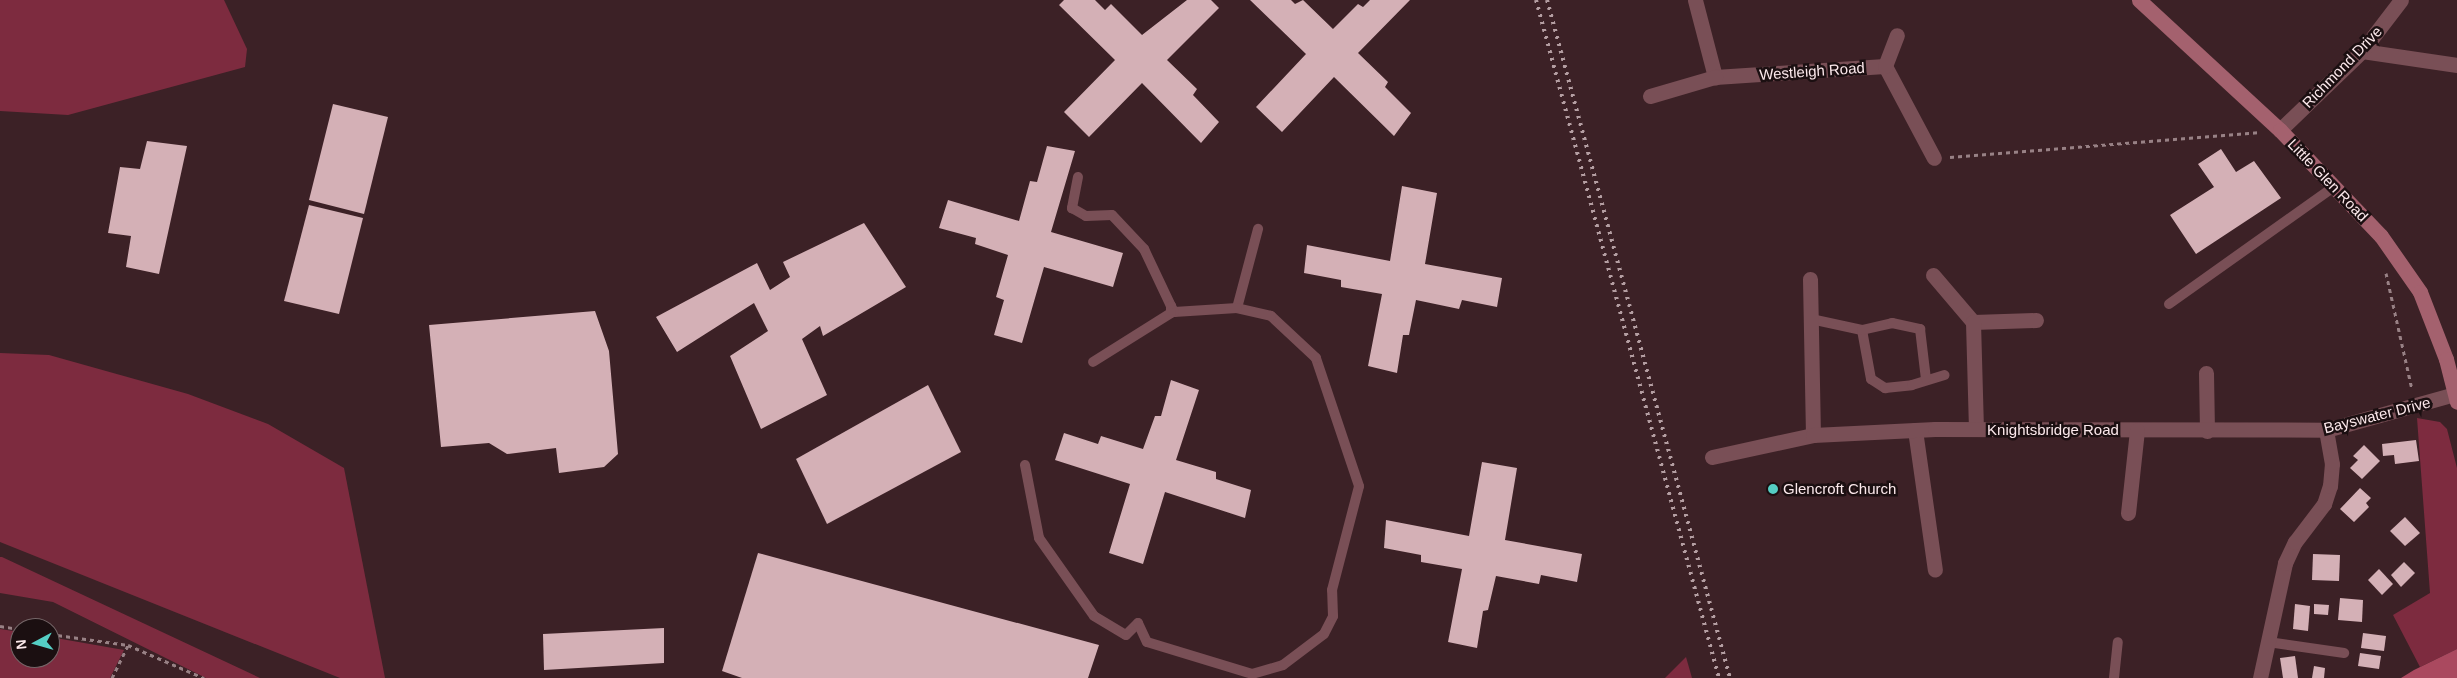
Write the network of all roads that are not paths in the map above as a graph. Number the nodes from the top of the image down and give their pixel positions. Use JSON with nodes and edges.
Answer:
{"nodes":[{"id":1,"x":1695,"y":0,"type":"edge"},
{"id":2,"x":2138,"y":0,"type":"edge"},
{"id":3,"x":2401,"y":0,"type":"edge"},
{"id":4,"x":1896,"y":35,"type":"dead end"},
{"id":5,"x":2362,"y":51,"type":"junction"},
{"id":6,"x":2457,"y":65,"type":"edge"},
{"id":7,"x":1885,"y":66,"type":"junction"},
{"id":8,"x":1715,"y":77,"type":"junction"},
{"id":9,"x":1650,"y":96,"type":"dead end"},
{"id":10,"x":2280,"y":130,"type":"junction"},
{"id":11,"x":1934,"y":158,"type":"road end"},
{"id":12,"x":1078,"y":177,"type":"dead end"},
{"id":13,"x":2335,"y":186,"type":"junction"},
{"id":14,"x":1258,"y":229,"type":"dead end"},
{"id":15,"x":1933,"y":275,"type":"dead end"},
{"id":16,"x":1810,"y":279,"type":"dead end"},
{"id":17,"x":2169,"y":304,"type":"dead end"},
{"id":18,"x":1171,"y":306,"type":"junction"},
{"id":19,"x":1237,"y":308,"type":"junction"},
{"id":20,"x":1811,"y":319,"type":"junction"},
{"id":21,"x":2036,"y":320,"type":"dead end"},
{"id":22,"x":1973,"y":322,"type":"junction"},
{"id":23,"x":1862,"y":330,"type":"junction"},
{"id":24,"x":1093,"y":362,"type":"dead end"},
{"id":25,"x":2206,"y":373,"type":"dead end"},
{"id":26,"x":1944,"y":375,"type":"dead end"},
{"id":27,"x":1926,"y":378,"type":"junction"},
{"id":28,"x":2456,"y":398,"type":"edge"},
{"id":29,"x":1976,"y":429,"type":"junction"},
{"id":30,"x":1915,"y":430,"type":"junction"},
{"id":31,"x":2137,"y":430,"type":"junction"},
{"id":32,"x":2326,"y":430,"type":"junction"},
{"id":33,"x":2207,"y":431,"type":"junction"},
{"id":34,"x":1813,"y":435,"type":"junction"},
{"id":35,"x":1712,"y":457,"type":"dead end"},
{"id":36,"x":1025,"y":465,"type":"dead end"},
{"id":37,"x":2128,"y":513,"type":"dead end"},
{"id":38,"x":1935,"y":570,"type":"dead end"},
{"id":39,"x":2118,"y":642,"type":"dead end"},
{"id":40,"x":2268,"y":642,"type":"junction"},
{"id":41,"x":2344,"y":653,"type":"dead end"},
{"id":42,"x":2114,"y":678,"type":"edge"},
{"id":43,"x":2260,"y":678,"type":"edge"}],
"edges":[{"from":1,"to":8,"type":"street"},
{"from":2,"to":10,"type":"main road","name":"Little Glen Road"},
{"from":3,"to":5,"type":"street","name":"Richmond Drive"},
{"from":4,"to":7,"type":"street"},
{"from":5,"to":6,"type":"street"},
{"from":5,"to":10,"type":"street","name":"Richmond Drive"},
{"from":7,"to":8,"type":"street","name":"Westleigh Road"},
{"from":7,"to":11,"type":"street","name":"Westleigh Road"},
{"from":8,"to":9,"type":"street","name":"Westleigh Road"},
{"from":10,"to":13,"type":"main road","name":"Little Glen Road"},
{"from":12,"to":18,"type":"lane"},
{"from":13,"to":17,"type":"lane"},
{"from":13,"to":28,"type":"main road","name":"Little Glen Road"},
{"from":14,"to":19,"type":"lane"},
{"from":15,"to":22,"type":"street"},
{"from":16,"to":20,"type":"street"},
{"from":18,"to":19,"type":"lane"},
{"from":18,"to":24,"type":"lane"},
{"from":19,"to":36,"type":"lane"},
{"from":20,"to":23,"type":"lane"},
{"from":20,"to":34,"type":"street"},
{"from":21,"to":22,"type":"street"},
{"from":22,"to":29,"type":"street","name":"Knightsbridge Road"},
{"from":23,"to":27,"type":"lane"},
{"from":23,"to":27,"type":"lane"},
{"from":25,"to":33,"type":"street"},
{"from":26,"to":27,"type":"lane"},
{"from":28,"to":32,"type":"street","name":"Bayswater Drive"},
{"from":29,"to":30,"type":"street","name":"Knightsbridge Road"},
{"from":29,"to":31,"type":"street","name":"Knightsbridge Road"},
{"from":30,"to":34,"type":"street","name":"Knightsbridge Road"},
{"from":30,"to":38,"type":"street"},
{"from":31,"to":33,"type":"street","name":"Bayswater Drive"},
{"from":31,"to":37,"type":"street","name":"Knightsbridge Road"},
{"from":32,"to":33,"type":"street","name":"Bayswater Drive"},
{"from":32,"to":40,"type":"street"},
{"from":34,"to":35,"type":"street","name":"Knightsbridge Road"},
{"from":39,"to":42,"type":"lane"},
{"from":40,"to":41,"type":"lane"},
{"from":40,"to":43,"type":"street"}]}
